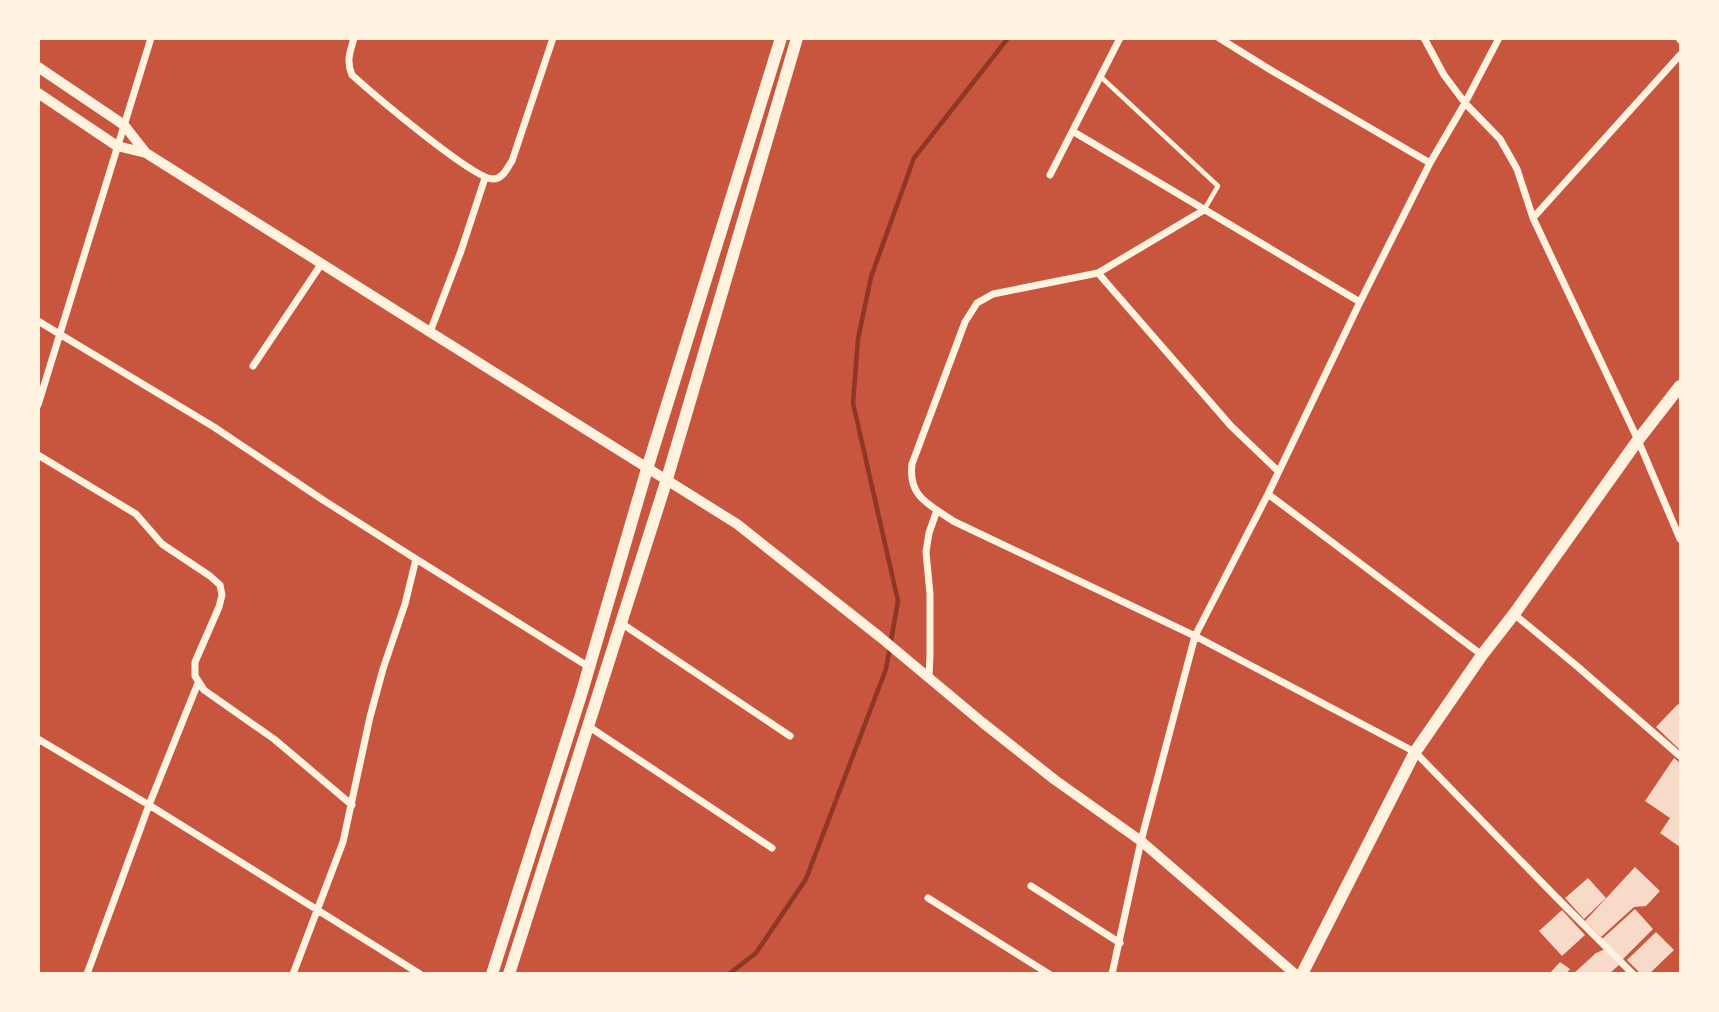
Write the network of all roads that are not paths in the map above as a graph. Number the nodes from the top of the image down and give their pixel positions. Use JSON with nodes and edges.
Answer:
{"nodes":[{"id":1,"x":151,"y":38,"type":"edge"},
{"id":2,"x":354,"y":38,"type":"edge"},
{"id":3,"x":553,"y":38,"type":"edge"},
{"id":4,"x":781,"y":38,"type":"edge"},
{"id":5,"x":797,"y":38,"type":"edge"},
{"id":6,"x":1120,"y":38,"type":"edge"},
{"id":7,"x":1219,"y":38,"type":"edge"},
{"id":8,"x":1424,"y":38,"type":"edge"},
{"id":9,"x":1499,"y":38,"type":"edge"},
{"id":10,"x":1681,"y":55,"type":"edge"},
{"id":11,"x":38,"y":67,"type":"edge"},
{"id":12,"x":1100,"y":76,"type":"junction"},
{"id":13,"x":38,"y":93,"type":"edge"},
{"id":14,"x":1465,"y":103,"type":"junction"},
{"id":15,"x":124,"y":125,"type":"junction"},
{"id":16,"x":1074,"y":132,"type":"junction"},
{"id":17,"x":117,"y":146,"type":"junction"},
{"id":18,"x":146,"y":153,"type":"junction"},
{"id":19,"x":1430,"y":163,"type":"junction"},
{"id":20,"x":1050,"y":175,"type":"dead end"},
{"id":21,"x":485,"y":178,"type":"junction"},
{"id":22,"x":1204,"y":211,"type":"junction"},
{"id":23,"x":1533,"y":218,"type":"junction"},
{"id":24,"x":321,"y":263,"type":"junction"},
{"id":25,"x":1098,"y":273,"type":"junction"},
{"id":26,"x":1360,"y":302,"type":"junction"},
{"id":27,"x":38,"y":321,"type":"edge"},
{"id":28,"x":430,"y":332,"type":"junction"},
{"id":29,"x":61,"y":335,"type":"junction"},
{"id":30,"x":253,"y":366,"type":"dead end"},
{"id":31,"x":1681,"y":386,"type":"edge"},
{"id":32,"x":38,"y":405,"type":"edge"},
{"id":33,"x":1638,"y":440,"type":"junction"},
{"id":34,"x":38,"y":455,"type":"edge"},
{"id":35,"x":648,"y":469,"type":"junction"},
{"id":36,"x":1278,"y":471,"type":"junction"},
{"id":37,"x":667,"y":479,"type":"junction"},
{"id":38,"x":1268,"y":494,"type":"junction"},
{"id":39,"x":937,"y":510,"type":"junction"},
{"id":40,"x":1681,"y":539,"type":"edge"},
{"id":41,"x":416,"y":559,"type":"junction"},
{"id":42,"x":1514,"y":614,"type":"junction"},
{"id":43,"x":620,"y":622,"type":"junction"},
{"id":44,"x":1195,"y":636,"type":"junction"},
{"id":45,"x":1482,"y":655,"type":"junction"},
{"id":46,"x":589,"y":667,"type":"junction"},
{"id":47,"x":929,"y":677,"type":"junction"},
{"id":48,"x":198,"y":683,"type":"junction"},
{"id":49,"x":587,"y":726,"type":"junction"},
{"id":50,"x":790,"y":736,"type":"dead end"},
{"id":51,"x":38,"y":739,"type":"edge"},
{"id":52,"x":1415,"y":752,"type":"junction"},
{"id":53,"x":1681,"y":756,"type":"edge"},
{"id":54,"x":149,"y":804,"type":"junction"},
{"id":55,"x":352,"y":805,"type":"junction"},
{"id":56,"x":1141,"y":841,"type":"junction"},
{"id":57,"x":772,"y":848,"type":"dead end"},
{"id":58,"x":1031,"y":886,"type":"dead end"},
{"id":59,"x":928,"y":898,"type":"dead end"},
{"id":60,"x":317,"y":909,"type":"junction"},
{"id":61,"x":1120,"y":943,"type":"junction"},
{"id":62,"x":87,"y":974,"type":"edge"},
{"id":63,"x":293,"y":974,"type":"edge"},
{"id":64,"x":420,"y":974,"type":"edge"},
{"id":65,"x":492,"y":974,"type":"edge"},
{"id":66,"x":509,"y":974,"type":"edge"},
{"id":67,"x":1049,"y":974,"type":"edge"},
{"id":68,"x":1112,"y":974,"type":"edge"},
{"id":69,"x":1295,"y":974,"type":"edge"},
{"id":70,"x":1302,"y":974,"type":"edge"},
{"id":71,"x":1633,"y":974,"type":"edge"}],
"edges":[{"from":1,"to":15,"type":"street"},
{"from":2,"to":21,"type":"street"},
{"from":3,"to":21,"type":"street"},
{"from":4,"to":35,"type":"main road"},
{"from":5,"to":37,"type":"main road"},
{"from":6,"to":12,"type":"street"},
{"from":7,"to":19,"type":"street"},
{"from":8,"to":14,"type":"street"},
{"from":9,"to":14,"type":"street"},
{"from":10,"to":23,"type":"street"},
{"from":11,"to":15,"type":"street"},
{"from":12,"to":16,"type":"street"},
{"from":12,"to":22,"type":"lane"},
{"from":13,"to":17,"type":"street"},
{"from":14,"to":19,"type":"street"},
{"from":14,"to":23,"type":"street"},
{"from":15,"to":17,"type":"street"},
{"from":15,"to":18,"type":"street"},
{"from":16,"to":20,"type":"street"},
{"from":16,"to":22,"type":"street"},
{"from":17,"to":18,"type":"street"},
{"from":17,"to":29,"type":"street"},
{"from":18,"to":24,"type":"street"},
{"from":19,"to":26,"type":"street"},
{"from":21,"to":28,"type":"street"},
{"from":22,"to":25,"type":"street"},
{"from":22,"to":26,"type":"street"},
{"from":23,"to":33,"type":"street"},
{"from":24,"to":28,"type":"street"},
{"from":24,"to":30,"type":"street"},
{"from":25,"to":36,"type":"street"},
{"from":25,"to":39,"type":"street"},
{"from":26,"to":36,"type":"street"},
{"from":27,"to":29,"type":"street"},
{"from":28,"to":35,"type":"street"},
{"from":29,"to":32,"type":"street"},
{"from":29,"to":41,"type":"street"},
{"from":31,"to":33,"type":"main road"},
{"from":33,"to":40,"type":"street"},
{"from":33,"to":42,"type":"main road"},
{"from":34,"to":48,"type":"street"},
{"from":35,"to":37,"type":"street"},
{"from":35,"to":46,"type":"main road"},
{"from":36,"to":38,"type":"street"},
{"from":37,"to":43,"type":"main road"},
{"from":37,"to":47,"type":"street"},
{"from":38,"to":44,"type":"street"},
{"from":38,"to":45,"type":"street"},
{"from":39,"to":44,"type":"street"},
{"from":39,"to":47,"type":"street"},
{"from":41,"to":46,"type":"street"},
{"from":41,"to":55,"type":"street"},
{"from":42,"to":45,"type":"main road"},
{"from":42,"to":53,"type":"street"},
{"from":43,"to":49,"type":"main road"},
{"from":43,"to":50,"type":"street"},
{"from":44,"to":52,"type":"street"},
{"from":44,"to":56,"type":"street"},
{"from":45,"to":52,"type":"main road"},
{"from":46,"to":65,"type":"main road"},
{"from":47,"to":56,"type":"street"},
{"from":48,"to":54,"type":"street"},
{"from":48,"to":55,"type":"street"},
{"from":49,"to":57,"type":"street"},
{"from":49,"to":66,"type":"main road"},
{"from":51,"to":54,"type":"street"},
{"from":52,"to":70,"type":"main road"},
{"from":52,"to":71,"type":"street"},
{"from":54,"to":60,"type":"street"},
{"from":54,"to":62,"type":"street"},
{"from":55,"to":60,"type":"street"},
{"from":56,"to":61,"type":"street"},
{"from":56,"to":69,"type":"street"},
{"from":58,"to":61,"type":"street"},
{"from":59,"to":67,"type":"street"},
{"from":60,"to":63,"type":"street"},
{"from":60,"to":64,"type":"street"},
{"from":61,"to":68,"type":"street"}]}
